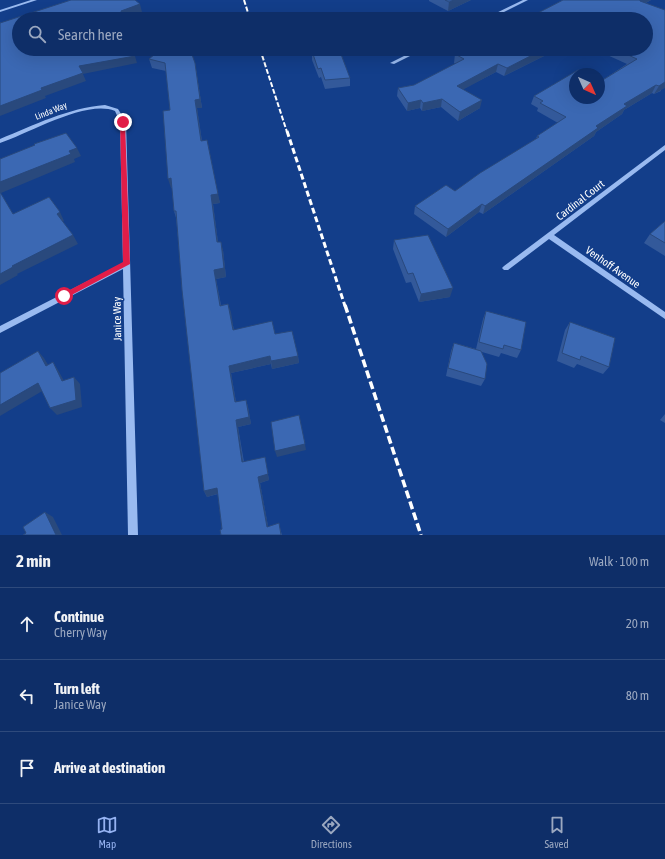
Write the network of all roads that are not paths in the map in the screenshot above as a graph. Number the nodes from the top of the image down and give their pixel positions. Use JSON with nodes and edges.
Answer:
{"nodes":[{"id":1,"x":35,"y":0,"type":"edge"},
{"id":2,"x":526,"y":0,"type":"edge"},
{"id":3,"x":0,"y":11,"type":"edge"},
{"id":4,"x":501,"y":12,"type":"edge"},
{"id":5,"x":407,"y":56,"type":"edge"},
{"id":6,"x":392,"y":63,"type":"dead end"},
{"id":7,"x":111,"y":107,"type":"joint"},
{"id":8,"x":0,"y":141,"type":"edge"},
{"id":9,"x":665,"y":147,"type":"edge"},
{"id":10,"x":550,"y":236,"type":"junction"},
{"id":11,"x":126,"y":264,"type":"junction"},
{"id":12,"x":506,"y":268,"type":"dead end"},
{"id":13,"x":665,"y":316,"type":"edge"},
{"id":14,"x":0,"y":330,"type":"edge"},
{"id":15,"x":134,"y":535,"type":"edge"}],
"edges":[{"from":1,"to":3,"type":"street"},
{"from":2,"to":4,"type":"street"},
{"from":5,"to":6,"type":"street"},
{"from":7,"to":8,"type":"street","name":"Linda Way"},
{"from":7,"to":11,"type":"street","name":"Janice Way"},
{"from":9,"to":10,"type":"street","name":"Cardinal Court"},
{"from":10,"to":12,"type":"street","name":"Cardinal Court"},
{"from":10,"to":13,"type":"street","name":"Venhoff Avenue"},
{"from":11,"to":14,"type":"street"},
{"from":11,"to":15,"type":"street","name":"Janice Way"}]}
